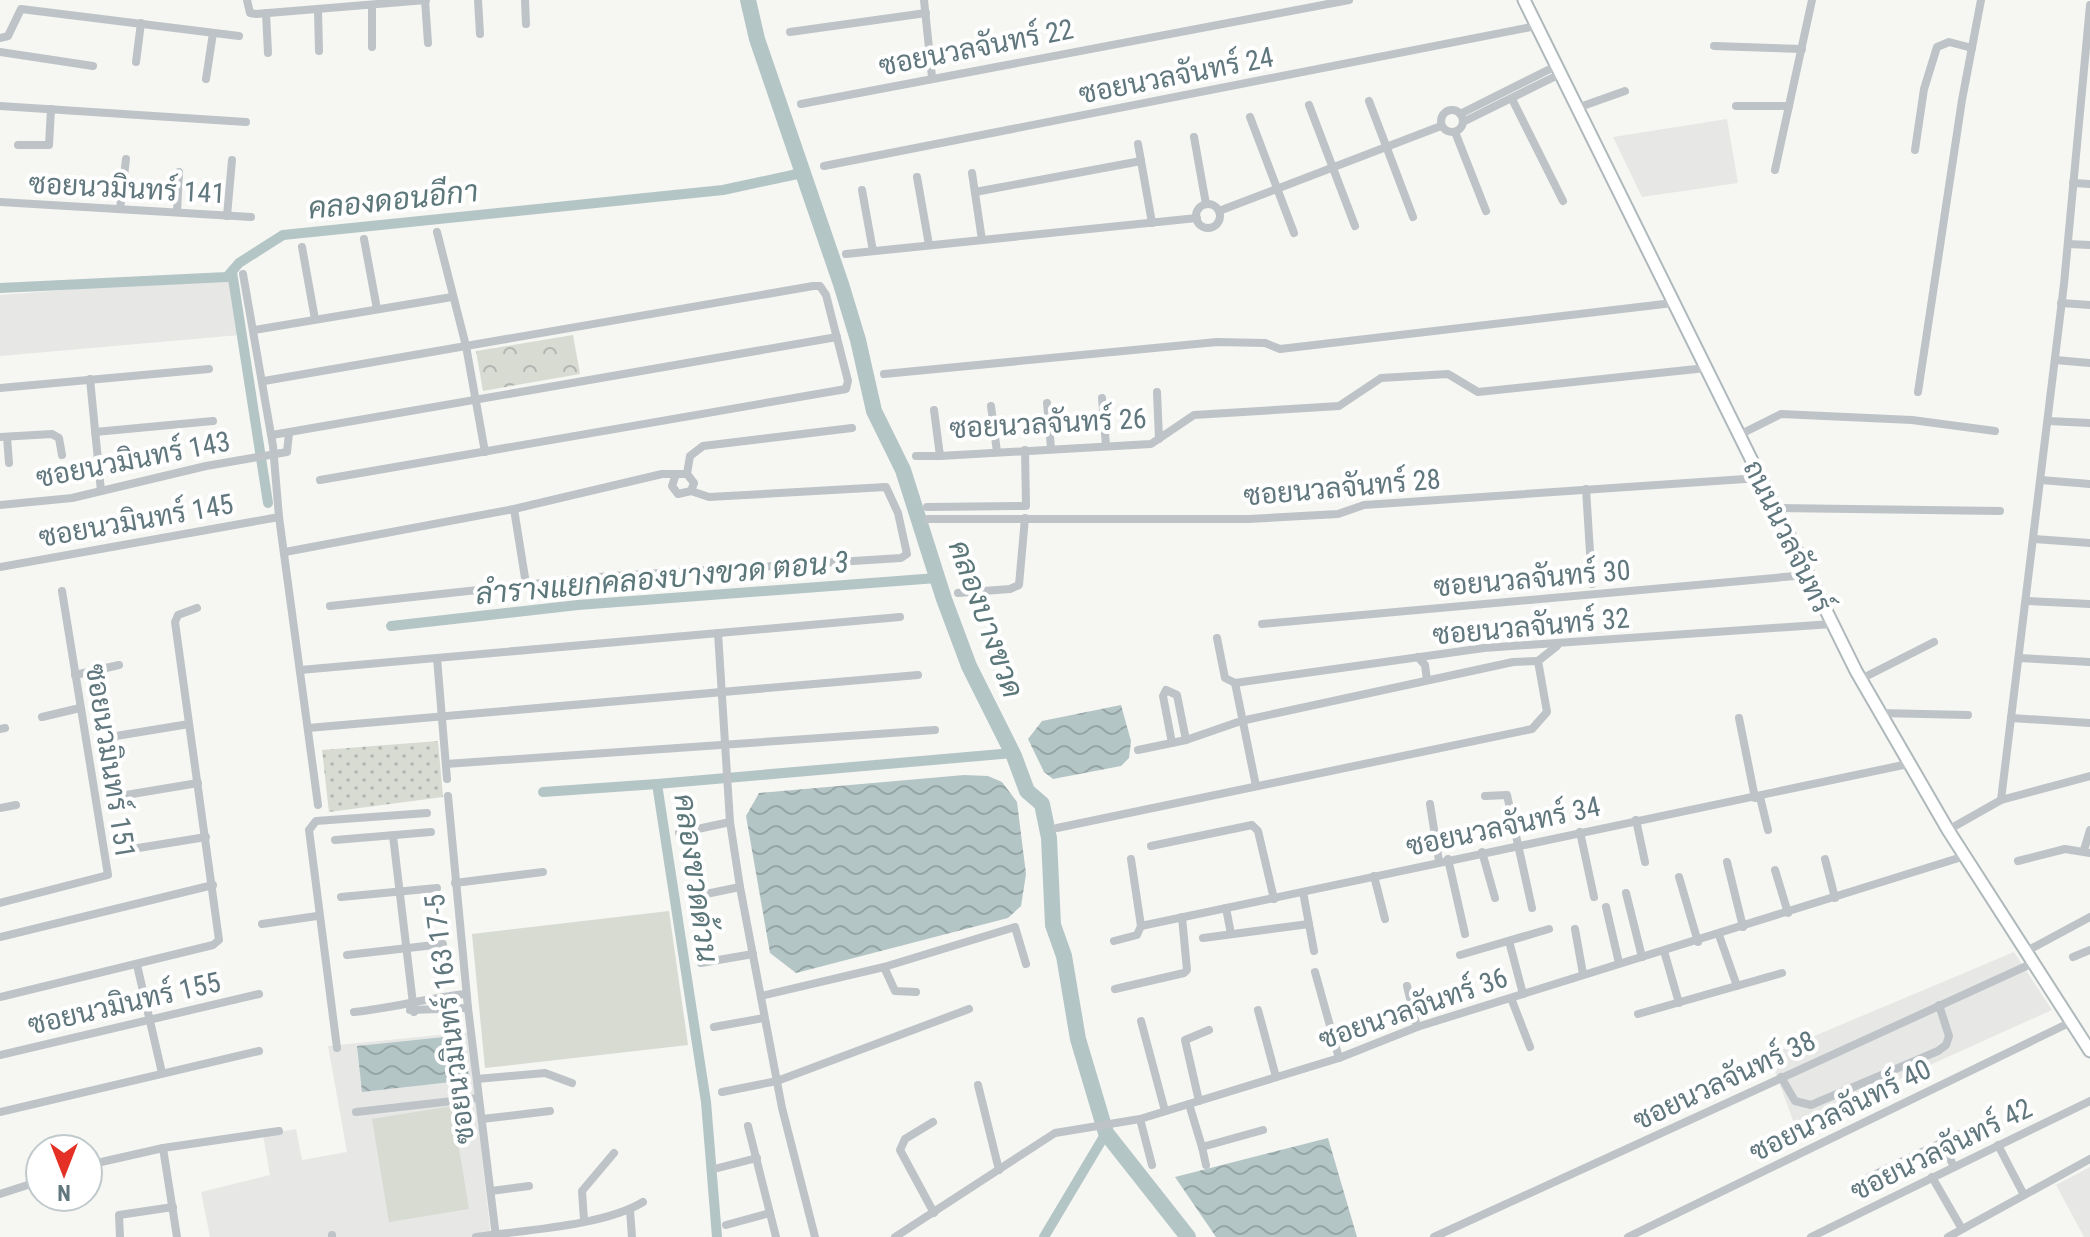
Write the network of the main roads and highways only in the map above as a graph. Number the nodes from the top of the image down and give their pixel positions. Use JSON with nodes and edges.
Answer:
{"nodes":[{"id":1,"x":1524,"y":0,"type":"edge"},
{"id":2,"x":2090,"y":1051,"type":"edge"}],
"edges":[{"from":1,"to":2,"type":"main road","name":"ถนนนวลจันทร์"}]}
